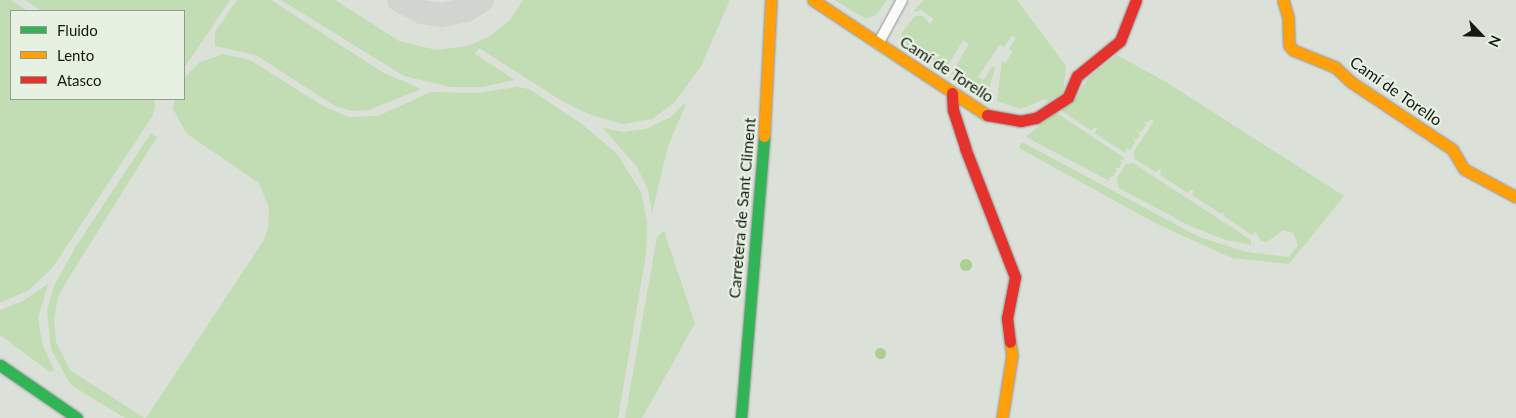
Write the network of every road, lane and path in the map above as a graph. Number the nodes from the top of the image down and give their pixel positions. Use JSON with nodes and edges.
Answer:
{"nodes":[{"id":1,"x":770,"y":0,"type":"edge"},
{"id":2,"x":813,"y":0,"type":"edge"},
{"id":3,"x":902,"y":0,"type":"edge"},
{"id":4,"x":1136,"y":0,"type":"edge"},
{"id":5,"x":1283,"y":0,"type":"edge"},
{"id":6,"x":878,"y":44,"type":"junction"},
{"id":7,"x":952,"y":92,"type":"junction"},
{"id":8,"x":1516,"y":197,"type":"edge"},
{"id":9,"x":0,"y":365,"type":"edge"},
{"id":10,"x":77,"y":418,"type":"edge"},
{"id":11,"x":741,"y":418,"type":"edge"},
{"id":12,"x":1002,"y":418,"type":"edge"}],
"edges":[{"from":1,"to":11,"type":"street","name":"Carretera de Sant Climent"},
{"from":2,"to":6,"type":"street","name":"Camí de Torello"},
{"from":3,"to":6,"type":"street"},
{"from":4,"to":7,"type":"street","name":"Camí de Torello"},
{"from":5,"to":8,"type":"street","name":"Camí de Torello"},
{"from":6,"to":7,"type":"street","name":"Camí de Torello"},
{"from":7,"to":12,"type":"street"},
{"from":9,"to":10,"type":"street"}]}
